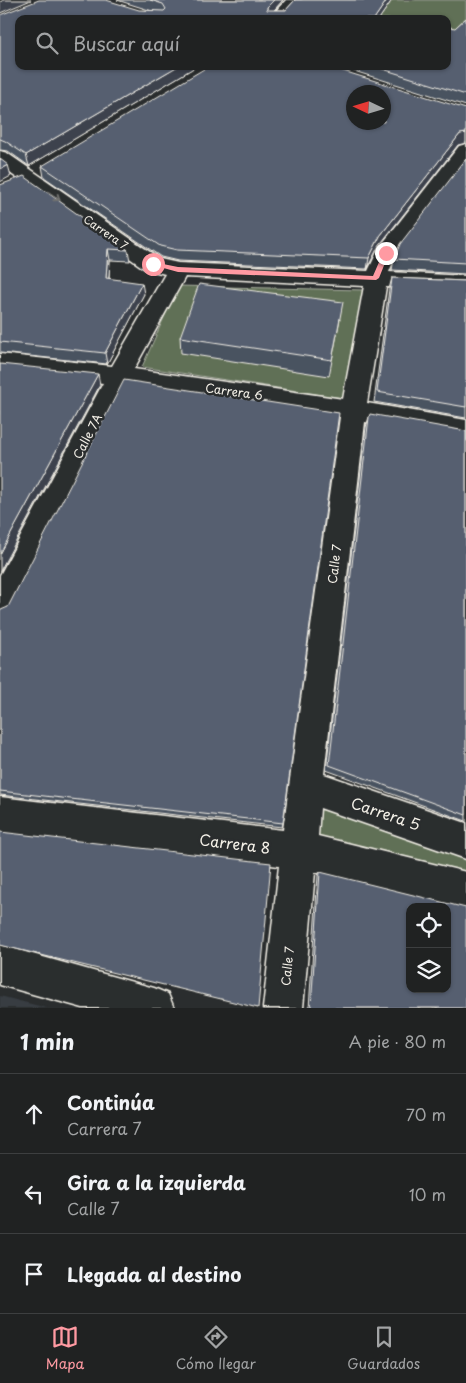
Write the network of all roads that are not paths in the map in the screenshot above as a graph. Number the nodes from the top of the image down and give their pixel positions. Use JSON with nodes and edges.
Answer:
{"nodes":[{"id":1,"x":294,"y":0,"type":"edge"},
{"id":2,"x":279,"y":15,"type":"edge"},
{"id":3,"x":466,"y":150,"type":"edge"},
{"id":4,"x":0,"y":157,"type":"edge"},
{"id":5,"x":178,"y":270,"type":"junction"},
{"id":6,"x":376,"y":278,"type":"junction"},
{"id":7,"x":466,"y":283,"type":"edge"},
{"id":8,"x":0,"y":363,"type":"edge"},
{"id":9,"x":119,"y":375,"type":"junction"},
{"id":10,"x":354,"y":409,"type":"junction"},
{"id":11,"x":466,"y":430,"type":"edge"},
{"id":12,"x":0,"y":604,"type":"edge"},
{"id":13,"x":305,"y":785,"type":"junction"},
{"id":14,"x":0,"y":815,"type":"edge"},
{"id":15,"x":466,"y":841,"type":"edge"},
{"id":16,"x":298,"y":850,"type":"junction"},
{"id":17,"x":466,"y":892,"type":"edge"},
{"id":18,"x":0,"y":965,"type":"edge"},
{"id":19,"x":154,"y":1008,"type":"edge"},
{"id":20,"x":283,"y":1008,"type":"edge"}],
"edges":[{"from":1,"to":2,"type":"street"},
{"from":3,"to":6,"type":"street","name":"Calle 7"},
{"from":4,"to":5,"type":"street","name":"Carrera 7","one_way":true},
{"from":5,"to":6,"type":"street","name":"Carrera 7"},
{"from":5,"to":9,"type":"street","name":"Calle 7A"},
{"from":6,"to":7,"type":"street","name":"Carrera 7"},
{"from":6,"to":10,"type":"street","name":"Calle 7"},
{"from":8,"to":9,"type":"street","name":"Carrera 6"},
{"from":9,"to":10,"type":"street","name":"Carrera 6"},
{"from":9,"to":12,"type":"street","name":"Calle 7A"},
{"from":10,"to":11,"type":"street","name":"Carrera 6"},
{"from":10,"to":13,"type":"street","name":"Calle 7"},
{"from":13,"to":15,"type":"street","name":"Carrera 5"},
{"from":13,"to":16,"type":"street","name":"Calle 7"},
{"from":14,"to":16,"type":"street","name":"Carrera 8"},
{"from":16,"to":17,"type":"street","name":"Carrera 8"},
{"from":16,"to":20,"type":"street","name":"Calle 7"},
{"from":18,"to":19,"type":"street"}]}
